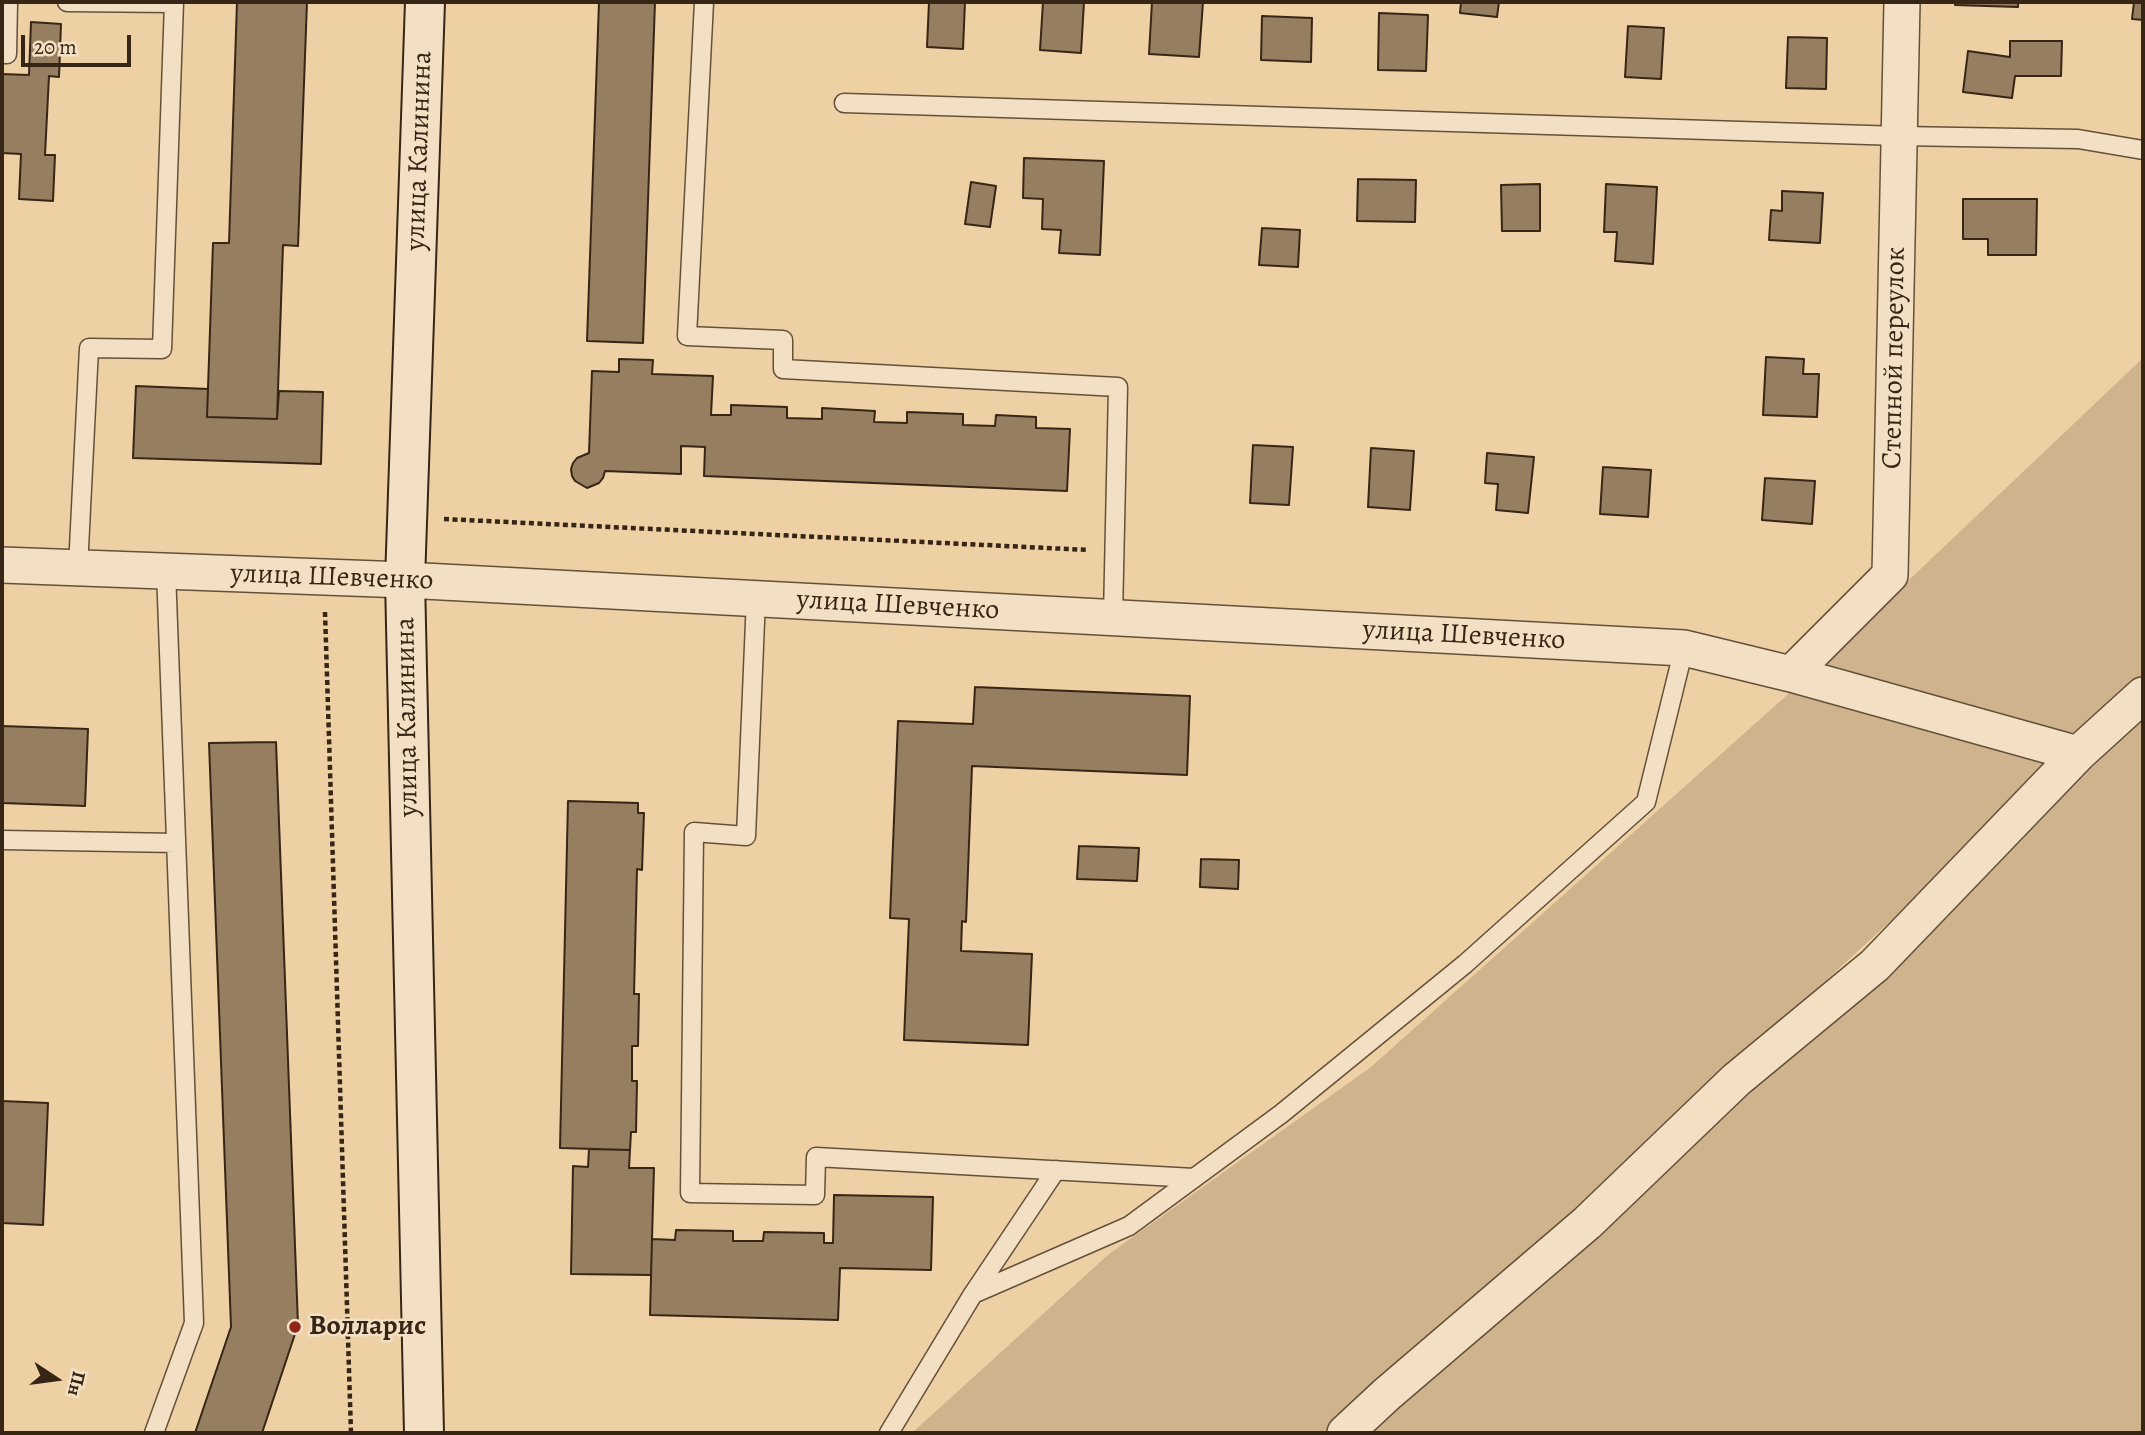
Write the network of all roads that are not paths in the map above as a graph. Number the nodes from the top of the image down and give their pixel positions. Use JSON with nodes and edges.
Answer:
{"nodes":[{"id":1,"x":8,"y":2,"type":"edge"},
{"id":2,"x":67,"y":2,"type":"edge"},
{"id":3,"x":425,"y":2,"type":"edge"},
{"id":4,"x":704,"y":2,"type":"edge"},
{"id":5,"x":1902,"y":2,"type":"edge"},
{"id":6,"x":174,"y":3,"type":"edge"},
{"id":7,"x":2,"y":54,"type":"edge"},
{"id":8,"x":844,"y":103,"type":"dead end"},
{"id":9,"x":1900,"y":135,"type":"junction"},
{"id":10,"x":2143,"y":150,"type":"edge"},
{"id":11,"x":2,"y":565,"type":"edge"},
{"id":12,"x":78,"y":568,"type":"junction"},
{"id":13,"x":166,"y":571,"type":"junction"},
{"id":14,"x":405,"y":580,"type":"junction"},
{"id":15,"x":756,"y":598,"type":"junction"},
{"id":16,"x":1113,"y":617,"type":"junction"},
{"id":17,"x":1685,"y":648,"type":"junction"},
{"id":18,"x":1791,"y":674,"type":"junction"},
{"id":19,"x":2143,"y":695,"type":"edge"},
{"id":20,"x":2078,"y":754,"type":"junction"},
{"id":21,"x":2,"y":839,"type":"edge"},
{"id":22,"x":176,"y":843,"type":"junction"},
{"id":23,"x":1056,"y":1170,"type":"junction"},
{"id":24,"x":1194,"y":1178,"type":"junction"},
{"id":25,"x":972,"y":1294,"type":"junction"},
{"id":26,"x":154,"y":1433,"type":"edge"},
{"id":27,"x":424,"y":1433,"type":"edge"},
{"id":28,"x":889,"y":1433,"type":"edge"},
{"id":29,"x":1345,"y":1433,"type":"edge"}],
"edges":[{"from":1,"to":7,"type":"lane"},
{"from":2,"to":6,"type":"lane"},
{"from":3,"to":14,"type":"main road","name":"улица Калинина"},
{"from":4,"to":16,"type":"lane"},
{"from":5,"to":9,"type":"street","name":"Степной переулок"},
{"from":6,"to":12,"type":"lane"},
{"from":8,"to":9,"type":"lane"},
{"from":9,"to":10,"type":"lane"},
{"from":9,"to":18,"type":"street","name":"Степной переулок"},
{"from":11,"to":12,"type":"street","name":"улица Шевченко"},
{"from":12,"to":13,"type":"street","name":"улица Шевченко"},
{"from":13,"to":14,"type":"street","name":"улица Шевченко"},
{"from":13,"to":22,"type":"lane"},
{"from":14,"to":15,"type":"street","name":"улица Шевченко"},
{"from":14,"to":27,"type":"main road","name":"улица Калинина"},
{"from":15,"to":16,"type":"street","name":"улица Шевченко"},
{"from":15,"to":23,"type":"lane"},
{"from":16,"to":17,"type":"street","name":"улица Шевченко"},
{"from":17,"to":18,"type":"street","name":"улица Шевченко"},
{"from":17,"to":24,"type":"lane"},
{"from":18,"to":20,"type":"street","name":"улица Шевченко"},
{"from":19,"to":20,"type":"street"},
{"from":20,"to":29,"type":"street"},
{"from":21,"to":22,"type":"lane"},
{"from":22,"to":26,"type":"lane"},
{"from":23,"to":24,"type":"lane"},
{"from":23,"to":25,"type":"lane"},
{"from":24,"to":25,"type":"lane"},
{"from":25,"to":28,"type":"lane"}]}
